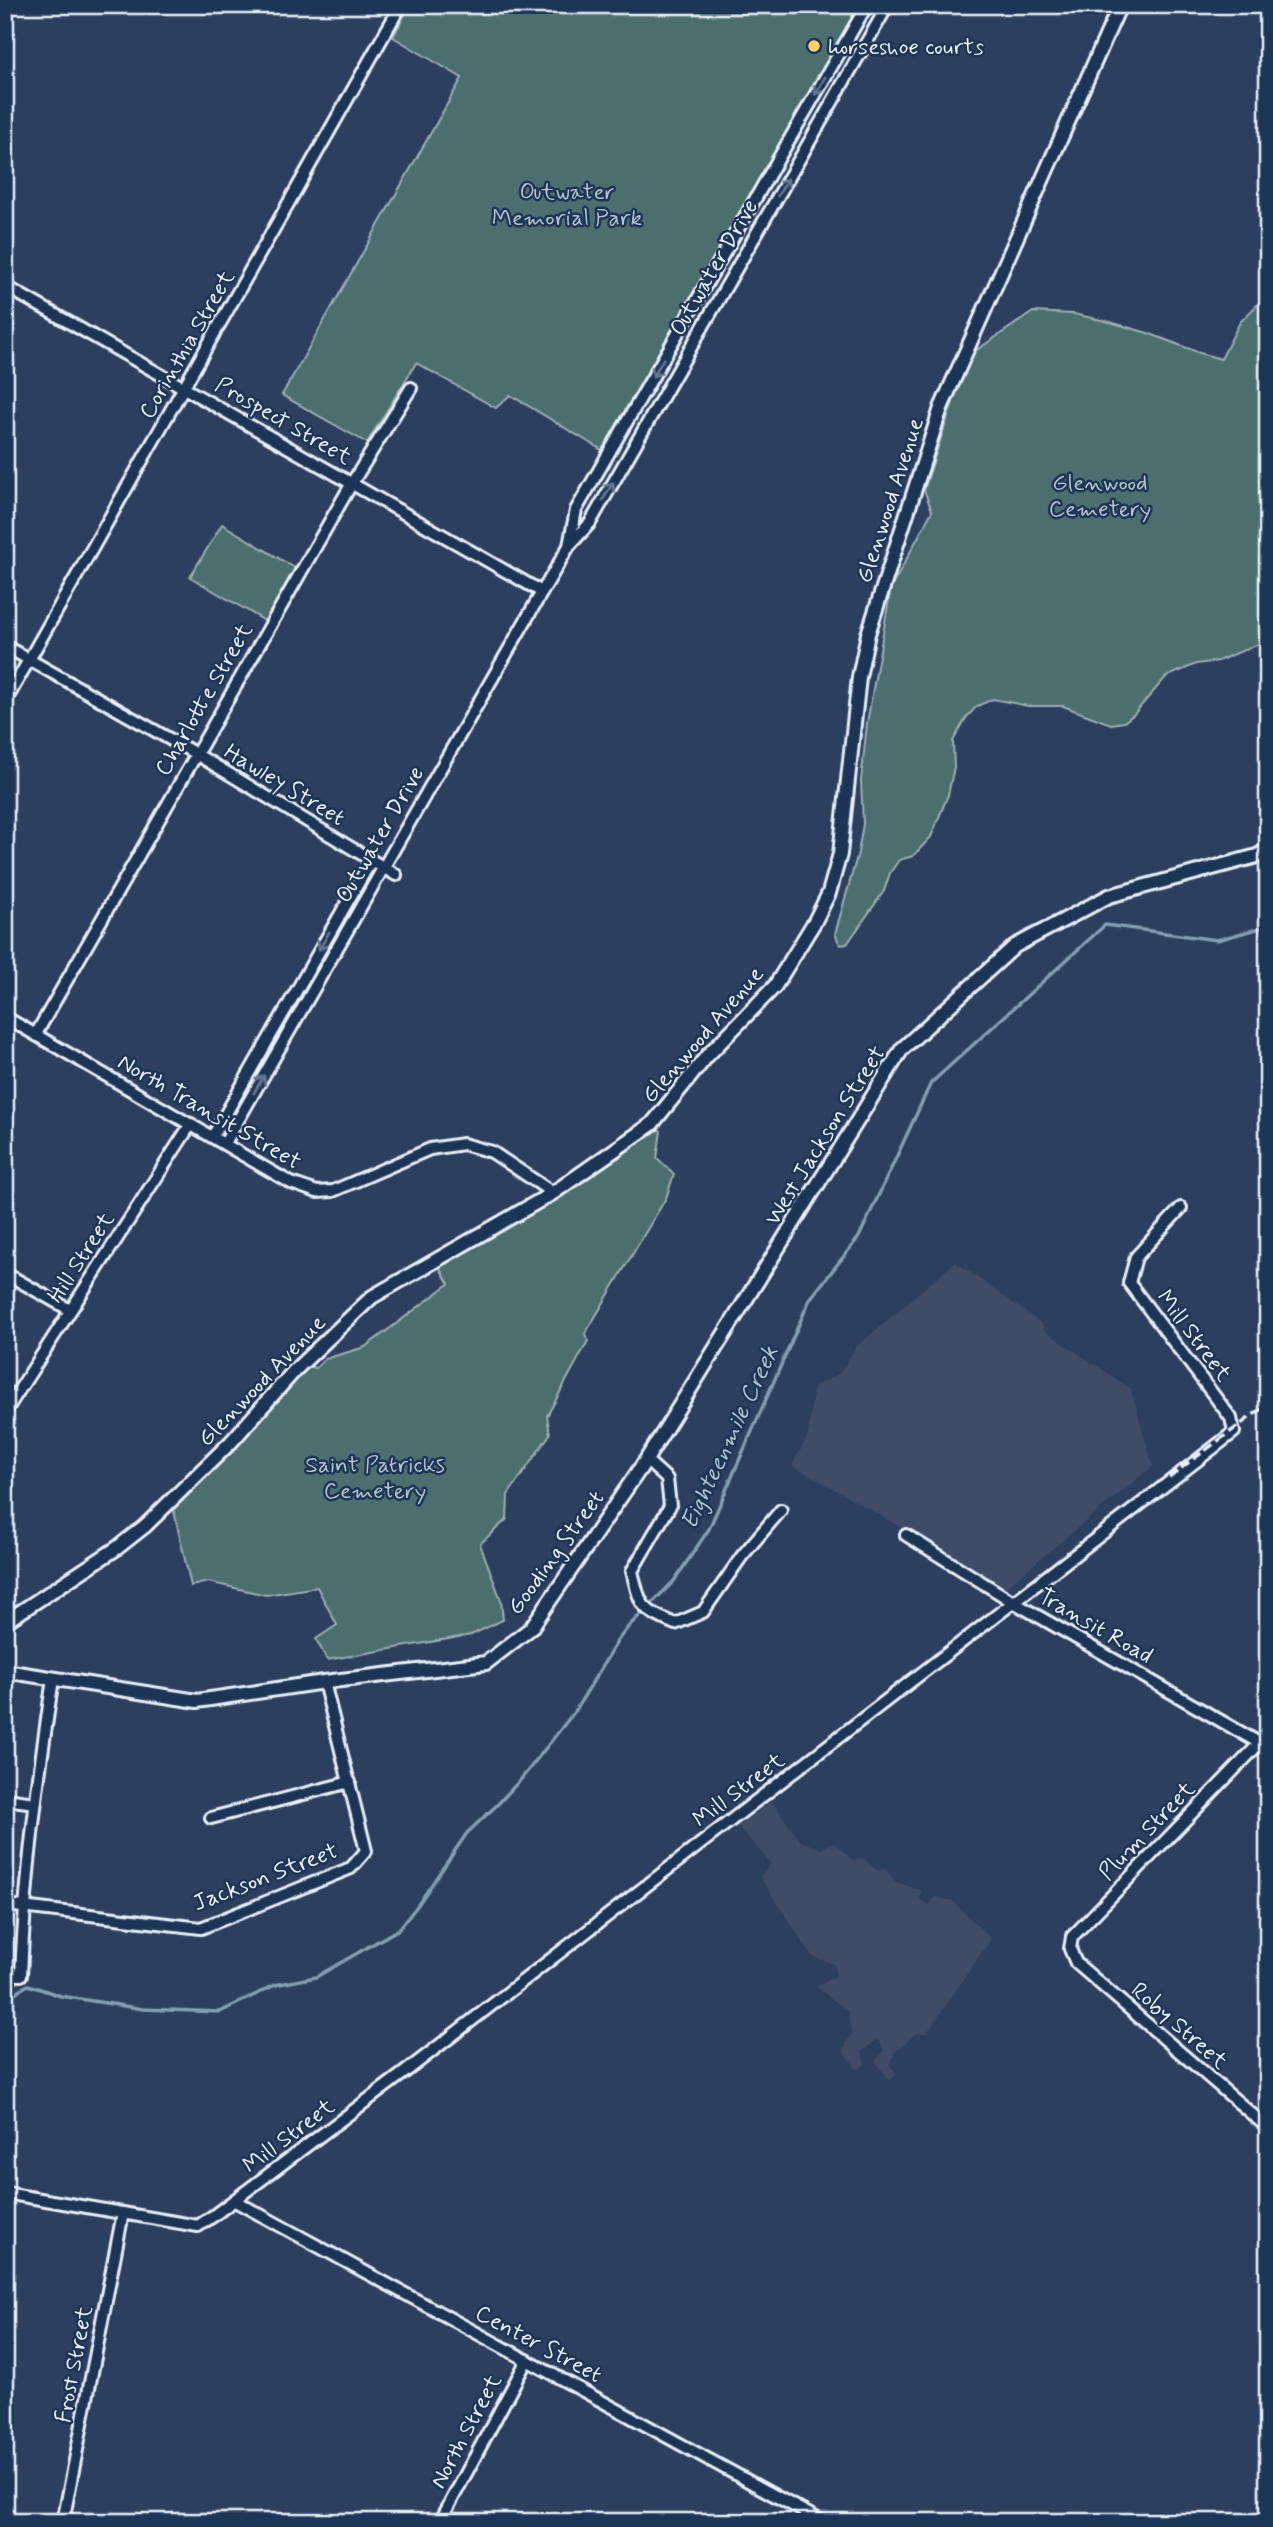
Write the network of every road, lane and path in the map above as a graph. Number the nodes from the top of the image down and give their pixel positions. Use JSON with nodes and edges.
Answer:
{"nodes":[{"id":1,"x":401,"y":5,"type":"edge"},
{"id":2,"x":867,"y":5,"type":"edge"},
{"id":3,"x":888,"y":5,"type":"edge"},
{"id":4,"x":1120,"y":5,"type":"edge"},
{"id":5,"x":5,"y":286,"type":"edge"},
{"id":6,"x":185,"y":388,"type":"junction"},
{"id":7,"x":411,"y":388,"type":"dead end"},
{"id":8,"x":352,"y":483,"type":"junction"},
{"id":9,"x":569,"y":546,"type":"junction"},
{"id":10,"x":542,"y":592,"type":"junction"},
{"id":11,"x":5,"y":646,"type":"edge"},
{"id":12,"x":29,"y":660,"type":"junction"},
{"id":13,"x":5,"y":702,"type":"edge"},
{"id":14,"x":196,"y":754,"type":"junction"},
{"id":15,"x":1268,"y":850,"type":"edge"},
{"id":16,"x":371,"y":861,"type":"junction"},
{"id":17,"x":384,"y":868,"type":"junction"},
{"id":18,"x":396,"y":875,"type":"dead end"},
{"id":19,"x":5,"y":1017,"type":"edge"},
{"id":20,"x":36,"y":1034,"type":"junction"},
{"id":21,"x":191,"y":1124,"type":"junction"},
{"id":22,"x":213,"y":1136,"type":"junction"},
{"id":23,"x":225,"y":1143,"type":"junction"},
{"id":24,"x":553,"y":1193,"type":"junction"},
{"id":25,"x":1181,"y":1208,"type":"dead end"},
{"id":26,"x":5,"y":1273,"type":"edge"},
{"id":27,"x":70,"y":1310,"type":"junction"},
{"id":28,"x":5,"y":1412,"type":"edge"},
{"id":29,"x":646,"y":1460,"type":"junction"},
{"id":30,"x":781,"y":1510,"type":"dead end"},
{"id":31,"x":906,"y":1535,"type":"dead end"},
{"id":32,"x":1015,"y":1603,"type":"junction"},
{"id":33,"x":5,"y":1622,"type":"edge"},
{"id":34,"x":5,"y":1671,"type":"edge"},
{"id":35,"x":53,"y":1679,"type":"junction"},
{"id":36,"x":324,"y":1682,"type":"junction"},
{"id":37,"x":1264,"y":1745,"type":"edge"},
{"id":38,"x":350,"y":1782,"type":"junction"},
{"id":39,"x":5,"y":1799,"type":"edge"},
{"id":40,"x":34,"y":1803,"type":"junction"},
{"id":41,"x":211,"y":1818,"type":"dead end"},
{"id":42,"x":5,"y":1905,"type":"edge"},
{"id":43,"x":24,"y":1907,"type":"junction"},
{"id":44,"x":1070,"y":1949,"type":"joint"},
{"id":45,"x":5,"y":1974,"type":"edge"},
{"id":46,"x":1268,"y":2128,"type":"edge"},
{"id":47,"x":5,"y":2193,"type":"edge"},
{"id":48,"x":234,"y":2202,"type":"junction"},
{"id":49,"x":123,"y":2213,"type":"junction"},
{"id":50,"x":527,"y":2360,"type":"junction"},
{"id":51,"x":5,"y":2519,"type":"edge"},
{"id":52,"x":10,"y":2522,"type":"edge"},
{"id":53,"x":63,"y":2522,"type":"edge"},
{"id":54,"x":440,"y":2522,"type":"edge"},
{"id":55,"x":823,"y":2522,"type":"edge"}],
"edges":[{"from":1,"to":6,"type":"street","name":"Corinthia Street"},
{"from":2,"to":9,"type":"street","name":"Outwater Drive","one_way":true},
{"from":9,"to":3,"type":"street","name":"Outwater Drive","one_way":true},
{"from":4,"to":24,"type":"street","name":"Glenwood Avenue"},
{"from":5,"to":6,"type":"street","name":"Prospect Street"},
{"from":6,"to":8,"type":"street","name":"Prospect Street"},
{"from":6,"to":12,"type":"street","name":"Corinthia Street"},
{"from":7,"to":8,"type":"street","name":"Charlotte Street"},
{"from":8,"to":10,"type":"street","name":"Prospect Street"},
{"from":8,"to":14,"type":"street","name":"Charlotte Street"},
{"from":9,"to":10,"type":"street","name":"Outwater Drive"},
{"from":10,"to":17,"type":"street","name":"Outwater Drive"},
{"from":11,"to":12,"type":"street","name":"Hawley Street"},
{"from":12,"to":13,"type":"street","name":"Corinthia Street"},
{"from":12,"to":14,"type":"street","name":"Hawley Street"},
{"from":14,"to":16,"type":"street","name":"Hawley Street"},
{"from":14,"to":20,"type":"street","name":"Charlotte Street"},
{"from":15,"to":29,"type":"street","name":"West Jackson Street"},
{"from":16,"to":17,"type":"street","name":"Hawley Street"},
{"from":16,"to":22,"type":"street","name":"Outwater Drive","one_way":true},
{"from":17,"to":18,"type":"street","name":"Hawley Street"},
{"from":23,"to":17,"type":"street","name":"Outwater Drive","one_way":true},
{"from":19,"to":20,"type":"street","name":"North Transit Street"},
{"from":20,"to":21,"type":"street","name":"North Transit Street"},
{"from":21,"to":22,"type":"street","name":"North Transit Street"},
{"from":21,"to":27,"type":"street","name":"Hill Street"},
{"from":22,"to":23,"type":"street","name":"North Transit Street"},
{"from":23,"to":24,"type":"street","name":"North Transit Street"},
{"from":24,"to":33,"type":"street","name":"Glenwood Avenue"},
{"from":25,"to":32,"type":"street","name":"Mill Street"},
{"from":26,"to":27,"type":"street"},
{"from":27,"to":28,"type":"street","name":"Hill Street"},
{"from":29,"to":30,"type":"street"},
{"from":29,"to":36,"type":"street","name":"Gooding Street"},
{"from":31,"to":32,"type":"street","name":"Transit Road"},
{"from":32,"to":37,"type":"street","name":"Transit Road"},
{"from":32,"to":48,"type":"street","name":"Mill Street"},
{"from":34,"to":35,"type":"street","name":"Gooding Street"},
{"from":35,"to":36,"type":"street","name":"Gooding Street"},
{"from":35,"to":40,"type":"street"},
{"from":36,"to":38,"type":"street"},
{"from":37,"to":44,"type":"street","name":"Plum Street"},
{"from":38,"to":41,"type":"street"},
{"from":38,"to":43,"type":"street","name":"Jackson Street"},
{"from":39,"to":40,"type":"street"},
{"from":40,"to":43,"type":"street"},
{"from":42,"to":43,"type":"street","name":"Jackson Street"},
{"from":43,"to":45,"type":"street"},
{"from":44,"to":46,"type":"street","name":"Roby Street"},
{"from":47,"to":49,"type":"street","name":"Mill Street"},
{"from":48,"to":49,"type":"street","name":"Mill Street"},
{"from":48,"to":50,"type":"street","name":"Center Street"},
{"from":49,"to":53,"type":"street","name":"Frost Street"},
{"from":50,"to":54,"type":"street","name":"North Street"},
{"from":50,"to":55,"type":"street","name":"Center Street"},
{"from":51,"to":52,"type":"street"}]}
